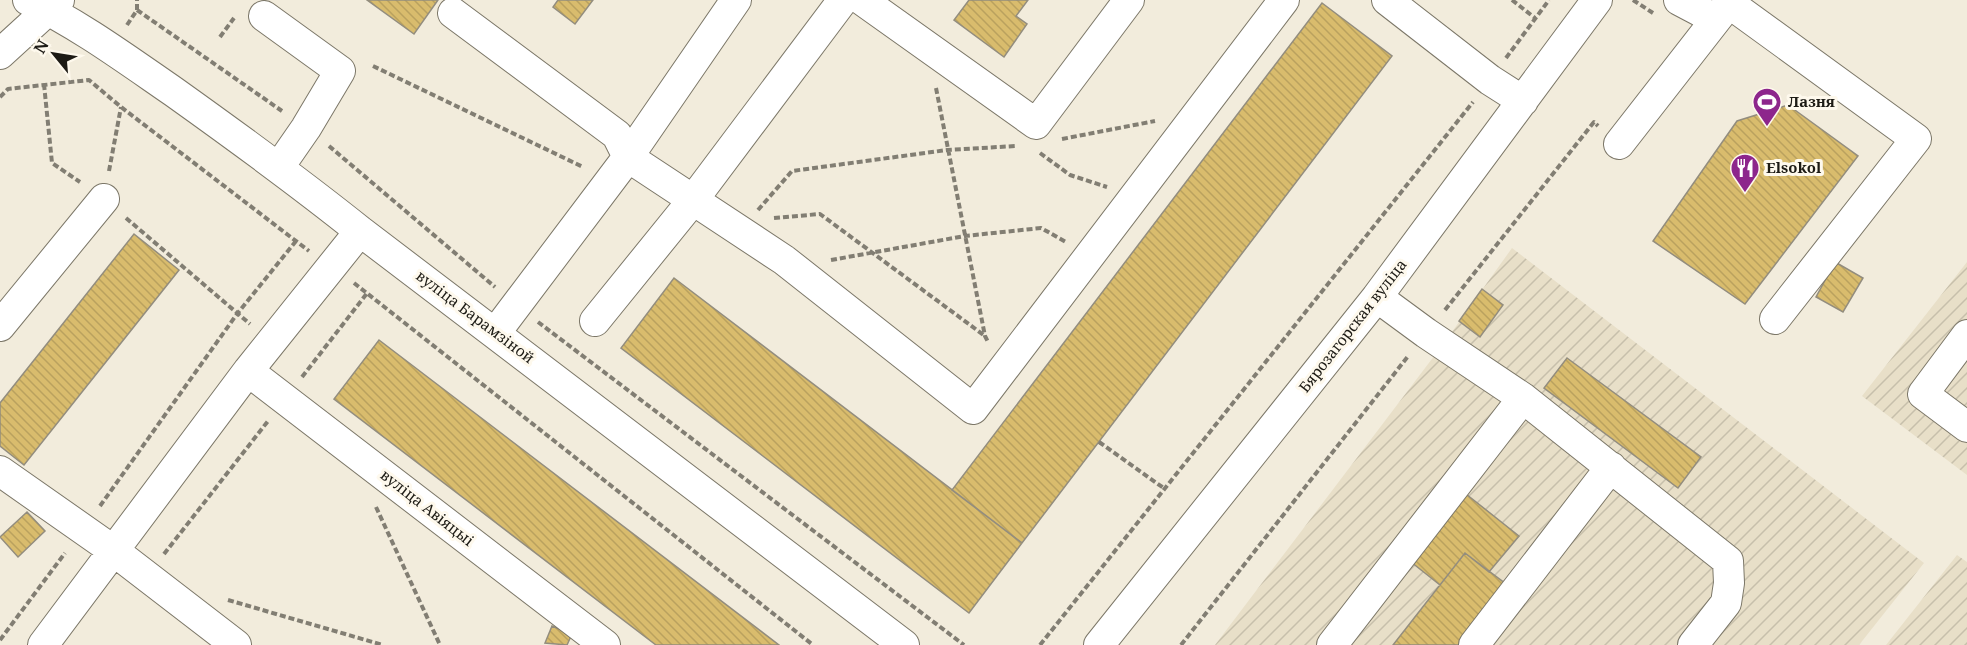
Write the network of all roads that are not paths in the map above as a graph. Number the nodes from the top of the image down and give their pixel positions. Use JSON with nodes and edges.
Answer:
{"nodes":[{"id":1,"x":736,"y":0,"type":"edge"},
{"id":2,"x":843,"y":0,"type":"edge"},
{"id":3,"x":862,"y":0,"type":"edge"},
{"id":4,"x":1129,"y":0,"type":"edge"},
{"id":5,"x":1284,"y":0,"type":"edge"},
{"id":6,"x":1387,"y":0,"type":"edge"},
{"id":7,"x":1597,"y":0,"type":"edge"},
{"id":8,"x":1679,"y":0,"type":"edge"},
{"id":9,"x":45,"y":3,"type":"edge"},
{"id":10,"x":453,"y":13,"type":"dead end"},
{"id":11,"x":264,"y":16,"type":"dead end"},
{"id":12,"x":1715,"y":19,"type":"junction"},
{"id":13,"x":0,"y":54,"type":"edge"},
{"id":14,"x":1523,"y":101,"type":"junction"},
{"id":15,"x":1618,"y":144,"type":"road end"},
{"id":16,"x":279,"y":167,"type":"junction"},
{"id":17,"x":619,"y":169,"type":"junction"},
{"id":18,"x":104,"y":199,"type":"road end"},
{"id":19,"x":693,"y":200,"type":"junction"},
{"id":20,"x":360,"y":231,"type":"junction"},
{"id":21,"x":1377,"y":297,"type":"junction"},
{"id":22,"x":1775,"y":319,"type":"dead end"},
{"id":23,"x":595,"y":321,"type":"dead end"},
{"id":24,"x":0,"y":326,"type":"edge"},
{"id":25,"x":495,"y":332,"type":"junction"},
{"id":26,"x":1967,"y":334,"type":"edge"},
{"id":27,"x":248,"y":371,"type":"junction"},
{"id":28,"x":1522,"y":398,"type":"junction"},
{"id":29,"x":1967,"y":427,"type":"edge"},
{"id":30,"x":1611,"y":467,"type":"junction"},
{"id":31,"x":0,"y":471,"type":"edge"},
{"id":32,"x":114,"y":551,"type":"junction"},
{"id":33,"x":43,"y":645,"type":"edge"},
{"id":34,"x":236,"y":645,"type":"edge"},
{"id":35,"x":605,"y":645,"type":"edge"},
{"id":36,"x":904,"y":645,"type":"edge"},
{"id":37,"x":1099,"y":645,"type":"edge"},
{"id":38,"x":1332,"y":645,"type":"edge"},
{"id":39,"x":1474,"y":645,"type":"edge"},
{"id":40,"x":1693,"y":645,"type":"edge"}],
"edges":[{"from":1,"to":17,"type":"street"},
{"from":2,"to":19,"type":"street"},
{"from":3,"to":4,"type":"street"},
{"from":5,"to":19,"type":"street"},
{"from":6,"to":14,"type":"street"},
{"from":7,"to":14,"type":"street","name":"Бярозагорская вуліца"},
{"from":8,"to":12,"type":"street"},
{"from":9,"to":13,"type":"street"},
{"from":9,"to":16,"type":"street","name":"вуліца Барамзіной"},
{"from":10,"to":17,"type":"street"},
{"from":11,"to":16,"type":"street"},
{"from":12,"to":15,"type":"street"},
{"from":12,"to":22,"type":"street"},
{"from":14,"to":21,"type":"street","name":"Бярозагорская вуліца"},
{"from":16,"to":20,"type":"street","name":"вуліца Барамзіной"},
{"from":17,"to":19,"type":"street"},
{"from":17,"to":25,"type":"street"},
{"from":18,"to":24,"type":"street"},
{"from":19,"to":23,"type":"street"},
{"from":20,"to":25,"type":"street","name":"вуліца Барамзіной"},
{"from":20,"to":27,"type":"street"},
{"from":21,"to":28,"type":"street"},
{"from":21,"to":37,"type":"street","name":"Бярозагорская вуліца"},
{"from":25,"to":36,"type":"street","name":"вуліца Барамзіной"},
{"from":26,"to":29,"type":"street"},
{"from":27,"to":32,"type":"street"},
{"from":27,"to":35,"type":"street","name":"вуліца Авіяцыі"},
{"from":28,"to":30,"type":"street"},
{"from":28,"to":38,"type":"street"},
{"from":30,"to":39,"type":"street"},
{"from":30,"to":40,"type":"street"},
{"from":31,"to":32,"type":"street"},
{"from":32,"to":33,"type":"street"},
{"from":32,"to":34,"type":"street"}]}
